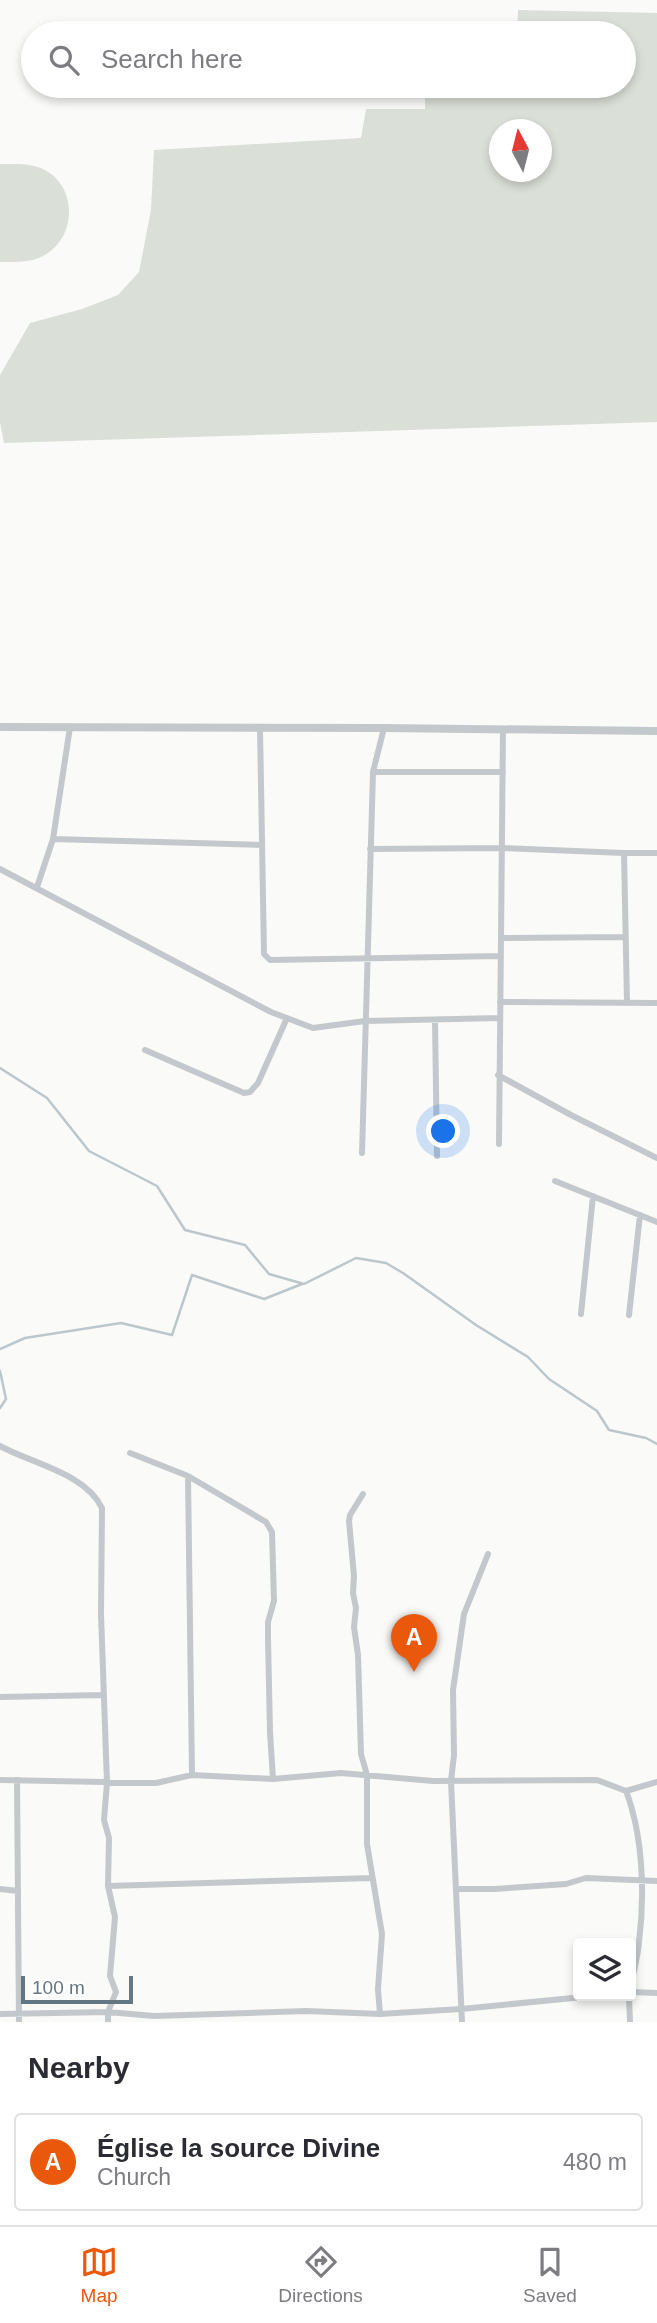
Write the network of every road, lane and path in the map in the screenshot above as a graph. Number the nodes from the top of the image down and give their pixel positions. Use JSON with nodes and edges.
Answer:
{"nodes":[{"id":1,"x":0,"y":727,"type":"edge"},
{"id":2,"x":70,"y":727,"type":"junction"},
{"id":3,"x":260,"y":728,"type":"junction"},
{"id":4,"x":384,"y":728,"type":"junction"},
{"id":5,"x":503,"y":729,"type":"junction"},
{"id":6,"x":657,"y":732,"type":"edge"},
{"id":7,"x":373,"y":772,"type":"junction"},
{"id":8,"x":503,"y":772,"type":"junction"},
{"id":9,"x":54,"y":839,"type":"junction"},
{"id":10,"x":261,"y":845,"type":"junction"},
{"id":11,"x":501,"y":848,"type":"junction"},
{"id":12,"x":370,"y":849,"type":"junction"},
{"id":13,"x":624,"y":853,"type":"junction"},
{"id":14,"x":657,"y":853,"type":"edge"},
{"id":15,"x":0,"y":869,"type":"edge"},
{"id":16,"x":37,"y":887,"type":"junction"},
{"id":17,"x":501,"y":937,"type":"junction"},
{"id":18,"x":625,"y":937,"type":"junction"},
{"id":19,"x":501,"y":956,"type":"junction"},
{"id":20,"x":366,"y":958,"type":"junction"},
{"id":21,"x":500,"y":1002,"type":"junction"},
{"id":22,"x":627,"y":1002,"type":"junction"},
{"id":23,"x":657,"y":1003,"type":"edge"},
{"id":24,"x":287,"y":1018,"type":"junction"},
{"id":25,"x":500,"y":1018,"type":"junction"},
{"id":26,"x":435,"y":1020,"type":"junction"},
{"id":27,"x":365,"y":1021,"type":"junction"},
{"id":28,"x":145,"y":1050,"type":"dead end"},
{"id":29,"x":498,"y":1075,"type":"junction"},
{"id":30,"x":499,"y":1144,"type":"dead end"},
{"id":31,"x":362,"y":1153,"type":"dead end"},
{"id":32,"x":437,"y":1156,"type":"dead end"},
{"id":33,"x":657,"y":1158,"type":"edge"},
{"id":34,"x":555,"y":1181,"type":"dead end"},
{"id":35,"x":593,"y":1196,"type":"junction"},
{"id":36,"x":640,"y":1215,"type":"junction"},
{"id":37,"x":657,"y":1222,"type":"edge"},
{"id":38,"x":581,"y":1314,"type":"dead end"},
{"id":39,"x":629,"y":1315,"type":"dead end"},
{"id":40,"x":0,"y":1446,"type":"edge"},
{"id":41,"x":130,"y":1453,"type":"dead end"},
{"id":42,"x":188,"y":1476,"type":"junction"},
{"id":43,"x":363,"y":1494,"type":"dead end"},
{"id":44,"x":488,"y":1554,"type":"dead end"},
{"id":45,"x":104,"y":1695,"type":"junction"},
{"id":46,"x":0,"y":1697,"type":"edge"},
{"id":47,"x":192,"y":1775,"type":"junction"},
{"id":48,"x":367,"y":1775,"type":"junction"},
{"id":49,"x":273,"y":1779,"type":"junction"},
{"id":50,"x":0,"y":1780,"type":"edge"},
{"id":51,"x":17,"y":1780,"type":"junction"},
{"id":52,"x":451,"y":1781,"type":"junction"},
{"id":53,"x":657,"y":1782,"type":"edge"},
{"id":54,"x":107,"y":1783,"type":"junction"},
{"id":55,"x":626,"y":1791,"type":"junction"},
{"id":56,"x":372,"y":1878,"type":"junction"},
{"id":57,"x":642,"y":1881,"type":"junction"},
{"id":58,"x":657,"y":1881,"type":"edge"},
{"id":59,"x":108,"y":1886,"type":"junction"},
{"id":60,"x":0,"y":1889,"type":"edge"},
{"id":61,"x":456,"y":1889,"type":"junction"},
{"id":62,"x":18,"y":1891,"type":"junction"},
{"id":63,"x":636,"y":1960,"type":"edge"},
{"id":64,"x":657,"y":1993,"type":"edge"},
{"id":65,"x":636,"y":1994,"type":"edge"},
{"id":66,"x":573,"y":1998,"type":"edge"},
{"id":67,"x":630,"y":2001,"type":"edge"},
{"id":68,"x":461,"y":2009,"type":"junction"},
{"id":69,"x":108,"y":2012,"type":"junction"},
{"id":70,"x":0,"y":2014,"type":"edge"},
{"id":71,"x":19,"y":2014,"type":"junction"},
{"id":72,"x":380,"y":2014,"type":"junction"},
{"id":73,"x":226,"y":2018,"type":"edge"},
{"id":74,"x":19,"y":2022,"type":"edge"},
{"id":75,"x":108,"y":2022,"type":"edge"},
{"id":76,"x":462,"y":2022,"type":"edge"},
{"id":77,"x":629,"y":2022,"type":"edge"}],
"edges":[{"from":1,"to":2,"type":"street"},
{"from":2,"to":3,"type":"street"},
{"from":2,"to":9,"type":"street"},
{"from":3,"to":4,"type":"street"},
{"from":3,"to":10,"type":"street"},
{"from":4,"to":5,"type":"street"},
{"from":4,"to":7,"type":"street"},
{"from":5,"to":6,"type":"street"},
{"from":5,"to":8,"type":"street"},
{"from":7,"to":8,"type":"street"},
{"from":7,"to":12,"type":"street"},
{"from":8,"to":11,"type":"street"},
{"from":9,"to":10,"type":"street"},
{"from":9,"to":16,"type":"street"},
{"from":10,"to":20,"type":"street"},
{"from":11,"to":12,"type":"street"},
{"from":11,"to":13,"type":"street"},
{"from":11,"to":17,"type":"street"},
{"from":12,"to":20,"type":"street"},
{"from":13,"to":14,"type":"street"},
{"from":13,"to":18,"type":"street"},
{"from":15,"to":16,"type":"street"},
{"from":16,"to":24,"type":"street"},
{"from":17,"to":18,"type":"street"},
{"from":17,"to":19,"type":"street"},
{"from":18,"to":22,"type":"street"},
{"from":19,"to":20,"type":"street"},
{"from":19,"to":21,"type":"street"},
{"from":20,"to":27,"type":"street"},
{"from":21,"to":22,"type":"street"},
{"from":21,"to":25,"type":"street"},
{"from":22,"to":23,"type":"street"},
{"from":24,"to":27,"type":"street"},
{"from":24,"to":28,"type":"street"},
{"from":25,"to":26,"type":"street"},
{"from":25,"to":29,"type":"street"},
{"from":26,"to":27,"type":"street"},
{"from":26,"to":32,"type":"street"},
{"from":27,"to":31,"type":"street"},
{"from":29,"to":30,"type":"street"},
{"from":29,"to":33,"type":"street"},
{"from":34,"to":35,"type":"street"},
{"from":35,"to":36,"type":"street"},
{"from":35,"to":38,"type":"street"},
{"from":36,"to":37,"type":"street"},
{"from":36,"to":39,"type":"street"},
{"from":40,"to":45,"type":"street"},
{"from":41,"to":42,"type":"street"},
{"from":42,"to":47,"type":"street"},
{"from":42,"to":49,"type":"street"},
{"from":43,"to":48,"type":"street"},
{"from":44,"to":52,"type":"street"},
{"from":45,"to":46,"type":"street"},
{"from":45,"to":54,"type":"street"},
{"from":47,"to":49,"type":"street"},
{"from":47,"to":54,"type":"street"},
{"from":48,"to":49,"type":"street"},
{"from":48,"to":52,"type":"street"},
{"from":48,"to":56,"type":"street"},
{"from":50,"to":51,"type":"street"},
{"from":51,"to":54,"type":"street"},
{"from":51,"to":62,"type":"street"},
{"from":52,"to":55,"type":"street"},
{"from":52,"to":61,"type":"street"},
{"from":53,"to":55,"type":"street"},
{"from":54,"to":59,"type":"street"},
{"from":55,"to":57,"type":"street"},
{"from":56,"to":59,"type":"street"},
{"from":56,"to":72,"type":"street"},
{"from":57,"to":58,"type":"street"},
{"from":57,"to":61,"type":"street"},
{"from":57,"to":63,"type":"street"},
{"from":59,"to":69,"type":"street"},
{"from":60,"to":62,"type":"street"},
{"from":61,"to":68,"type":"street"},
{"from":62,"to":71,"type":"street"},
{"from":64,"to":65,"type":"street"},
{"from":66,"to":68,"type":"street"},
{"from":67,"to":77,"type":"street"},
{"from":68,"to":72,"type":"street"},
{"from":68,"to":76,"type":"street"},
{"from":69,"to":71,"type":"street"},
{"from":69,"to":73,"type":"street"},
{"from":69,"to":75,"type":"street"},
{"from":70,"to":71,"type":"street"},
{"from":71,"to":74,"type":"street"},
{"from":72,"to":73,"type":"street"}]}
